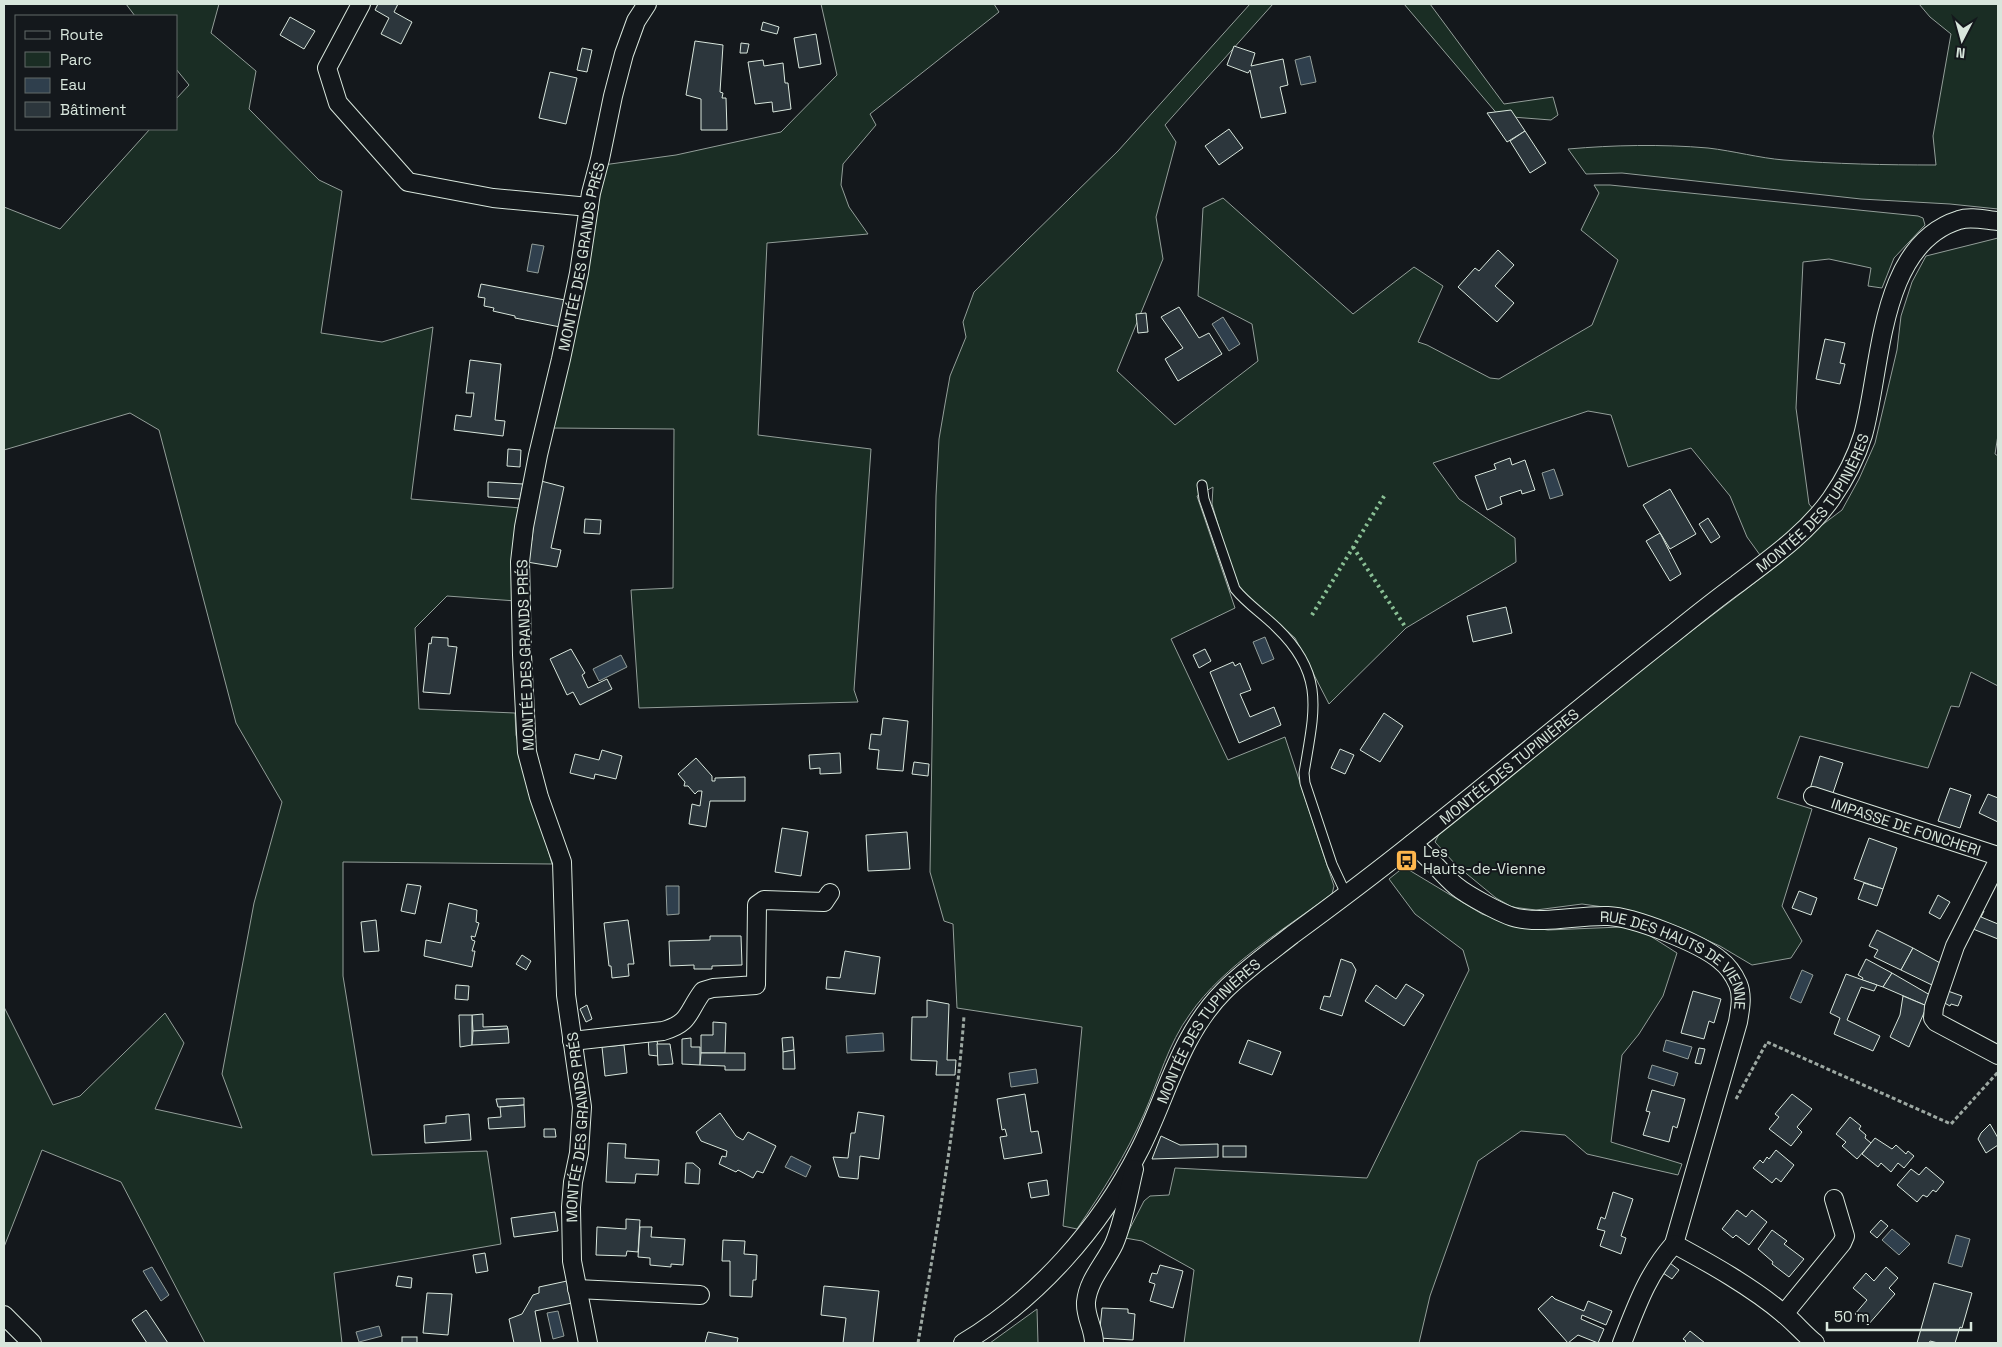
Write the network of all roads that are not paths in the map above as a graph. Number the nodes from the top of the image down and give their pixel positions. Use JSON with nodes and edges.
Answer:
{"nodes":[{"id":1,"x":361,"y":4,"type":"edge"},
{"id":2,"x":647,"y":4,"type":"edge"},
{"id":3,"x":589,"y":207,"type":"junction"},
{"id":4,"x":1998,"y":221,"type":"edge"},
{"id":5,"x":1202,"y":485,"type":"dead end"},
{"id":6,"x":1813,"y":796,"type":"dead end"},
{"id":7,"x":1412,"y":844,"type":"junction"},
{"id":8,"x":1998,"y":856,"type":"edge"},
{"id":9,"x":1998,"y":861,"type":"edge"},
{"id":10,"x":830,"y":893,"type":"dead end"},
{"id":11,"x":1346,"y":894,"type":"junction"},
{"id":12,"x":572,"y":1041,"type":"junction"},
{"id":13,"x":1998,"y":1055,"type":"edge"},
{"id":14,"x":1138,"y":1152,"type":"junction"},
{"id":15,"x":1834,"y":1199,"type":"dead end"},
{"id":16,"x":1674,"y":1244,"type":"junction"},
{"id":17,"x":577,"y":1289,"type":"junction"},
{"id":18,"x":700,"y":1295,"type":"dead end"},
{"id":19,"x":1784,"y":1314,"type":"junction"},
{"id":20,"x":4,"y":1315,"type":"edge"},
{"id":21,"x":32,"y":1343,"type":"edge"},
{"id":22,"x":588,"y":1343,"type":"edge"},
{"id":23,"x":963,"y":1343,"type":"edge"},
{"id":24,"x":1094,"y":1343,"type":"edge"},
{"id":25,"x":1622,"y":1343,"type":"edge"},
{"id":26,"x":1814,"y":1343,"type":"edge"}],
"edges":[{"from":1,"to":3,"type":"street"},
{"from":2,"to":3,"type":"street","name":"MONTÉE DES GRANDS PRÉS"},
{"from":3,"to":12,"type":"street","name":"MONTÉE DES GRANDS PRÉS"},
{"from":4,"to":7,"type":"street","name":"MONTÉE DES TUPINIÈRES"},
{"from":5,"to":11,"type":"lane"},
{"from":6,"to":8,"type":"street","name":"IMPASSE DE FONCHERI"},
{"from":7,"to":11,"type":"street","name":"MONTÉE DES TUPINIÈRES"},
{"from":7,"to":16,"type":"street","name":"RUE DES HAUTS DE VIENNE"},
{"from":9,"to":13,"type":"street","name":"IMPASSE DE FONCHERI"},
{"from":10,"to":12,"type":"street"},
{"from":11,"to":14,"type":"street","name":"MONTÉE DES TUPINIÈRES"},
{"from":12,"to":17,"type":"street","name":"MONTÉE DES GRANDS PRÉS"},
{"from":14,"to":23,"type":"street","name":"MONTÉE DES TUPINIÈRES"},
{"from":14,"to":24,"type":"street"},
{"from":15,"to":19,"type":"street"},
{"from":16,"to":19,"type":"street"},
{"from":16,"to":25,"type":"street","name":"RUE DES HAUTS DE VIENNE"},
{"from":17,"to":18,"type":"street"},
{"from":17,"to":22,"type":"street","name":"MONTÉE DES GRANDS PRÉS"},
{"from":19,"to":26,"type":"street"},
{"from":20,"to":21,"type":"street"}]}
